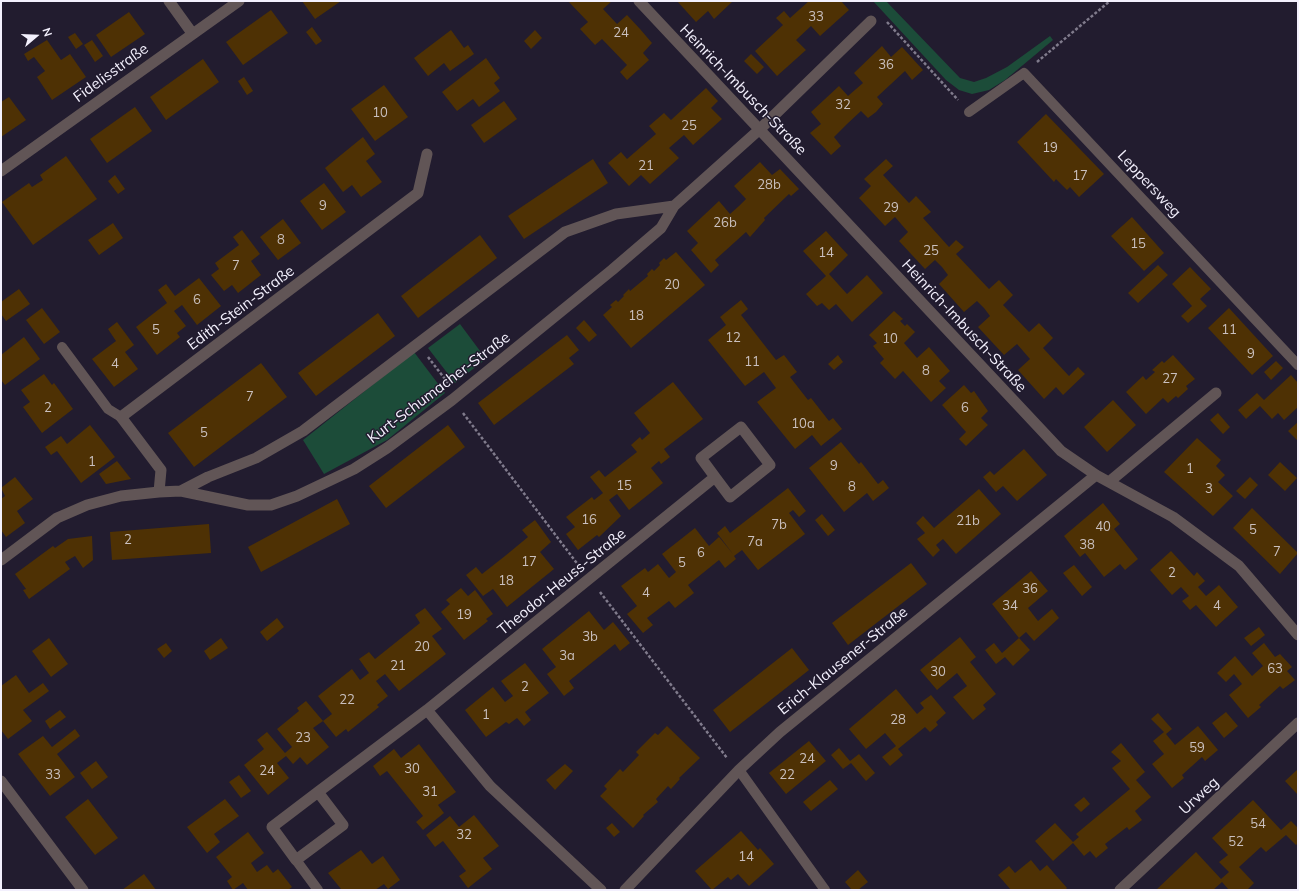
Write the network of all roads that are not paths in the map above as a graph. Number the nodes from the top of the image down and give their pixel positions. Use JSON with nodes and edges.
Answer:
{"nodes":[{"id":1,"x":169,"y":1,"type":"edge"},
{"id":2,"x":239,"y":1,"type":"edge"},
{"id":3,"x":639,"y":1,"type":"edge"},
{"id":4,"x":871,"y":21,"type":"dead end"},
{"id":5,"x":192,"y":33,"type":"junction"},
{"id":6,"x":969,"y":112,"type":"road end"},
{"id":7,"x":760,"y":129,"type":"junction"},
{"id":8,"x":427,"y":154,"type":"dead end"},
{"id":9,"x":1,"y":172,"type":"edge"},
{"id":10,"x":674,"y":206,"type":"junction"},
{"id":11,"x":62,"y":347,"type":"dead end"},
{"id":12,"x":1298,"y":365,"type":"edge"},
{"id":13,"x":1216,"y":393,"type":"dead end"},
{"id":14,"x":120,"y":418,"type":"junction"},
{"id":15,"x":1096,"y":475,"type":"junction"},
{"id":16,"x":716,"y":477,"type":"junction"},
{"id":17,"x":1109,"y":482,"type":"junction"},
{"id":18,"x":181,"y":491,"type":"junction"},
{"id":19,"x":159,"y":492,"type":"junction"},
{"id":20,"x":1,"y":560,"type":"edge"},
{"id":21,"x":1298,"y":635,"type":"edge"},
{"id":22,"x":427,"y":710,"type":"junction"},
{"id":23,"x":1298,"y":723,"type":"edge"},
{"id":24,"x":739,"y":770,"type":"junction"},
{"id":25,"x":1,"y":781,"type":"edge"},
{"id":26,"x":318,"y":792,"type":"junction"},
{"id":27,"x":296,"y":860,"type":"junction"},
{"id":28,"x":83,"y":890,"type":"edge"},
{"id":29,"x":318,"y":890,"type":"edge"},
{"id":30,"x":602,"y":890,"type":"edge"},
{"id":31,"x":625,"y":890,"type":"edge"},
{"id":32,"x":825,"y":890,"type":"edge"},
{"id":33,"x":1120,"y":890,"type":"edge"}],
"edges":[{"from":1,"to":5,"type":"street"},
{"from":2,"to":5,"type":"street","name":"Fidelisstraße"},
{"from":3,"to":7,"type":"street","name":"Heinrich-Imbusch-Straße"},
{"from":4,"to":7,"type":"street","name":"Kurt-Schumacher-Straße"},
{"from":5,"to":9,"type":"street","name":"Fidelisstraße"},
{"from":6,"to":12,"type":"lane","name":"Leppersweg"},
{"from":7,"to":10,"type":"street","name":"Kurt-Schumacher-Straße"},
{"from":7,"to":15,"type":"street","name":"Heinrich-Imbusch-Straße"},
{"from":8,"to":14,"type":"street","name":"Edith-Stein-Straße"},
{"from":10,"to":18,"type":"street","name":"Kurt-Schumacher-Straße"},
{"from":10,"to":18,"type":"street","name":"Kurt-Schumacher-Straße"},
{"from":11,"to":14,"type":"lane"},
{"from":13,"to":17,"type":"street"},
{"from":14,"to":19,"type":"street"},
{"from":15,"to":17,"type":"street","name":"Heinrich-Imbusch-Straße"},
{"from":15,"to":24,"type":"street","name":"Erich-Klausener-Straße"},
{"from":16,"to":16,"type":"street"},
{"from":16,"to":22,"type":"street","name":"Theodor-Heuss-Straße"},
{"from":17,"to":21,"type":"street","name":"Heinrich-Imbusch-Straße"},
{"from":18,"to":19,"type":"street","name":"Kurt-Schumacher-Straße"},
{"from":19,"to":20,"type":"street","name":"Kurt-Schumacher-Straße"},
{"from":22,"to":26,"type":"street","name":"Theodor-Heuss-Straße"},
{"from":22,"to":30,"type":"street"},
{"from":23,"to":33,"type":"street","name":"Urweg"},
{"from":24,"to":31,"type":"street","name":"Erich-Klausener-Straße"},
{"from":24,"to":32,"type":"lane"},
{"from":25,"to":28,"type":"street"},
{"from":26,"to":27,"type":"street","name":"Theodor-Heuss-Straße"},
{"from":26,"to":27,"type":"street"},
{"from":27,"to":29,"type":"lane"}]}
